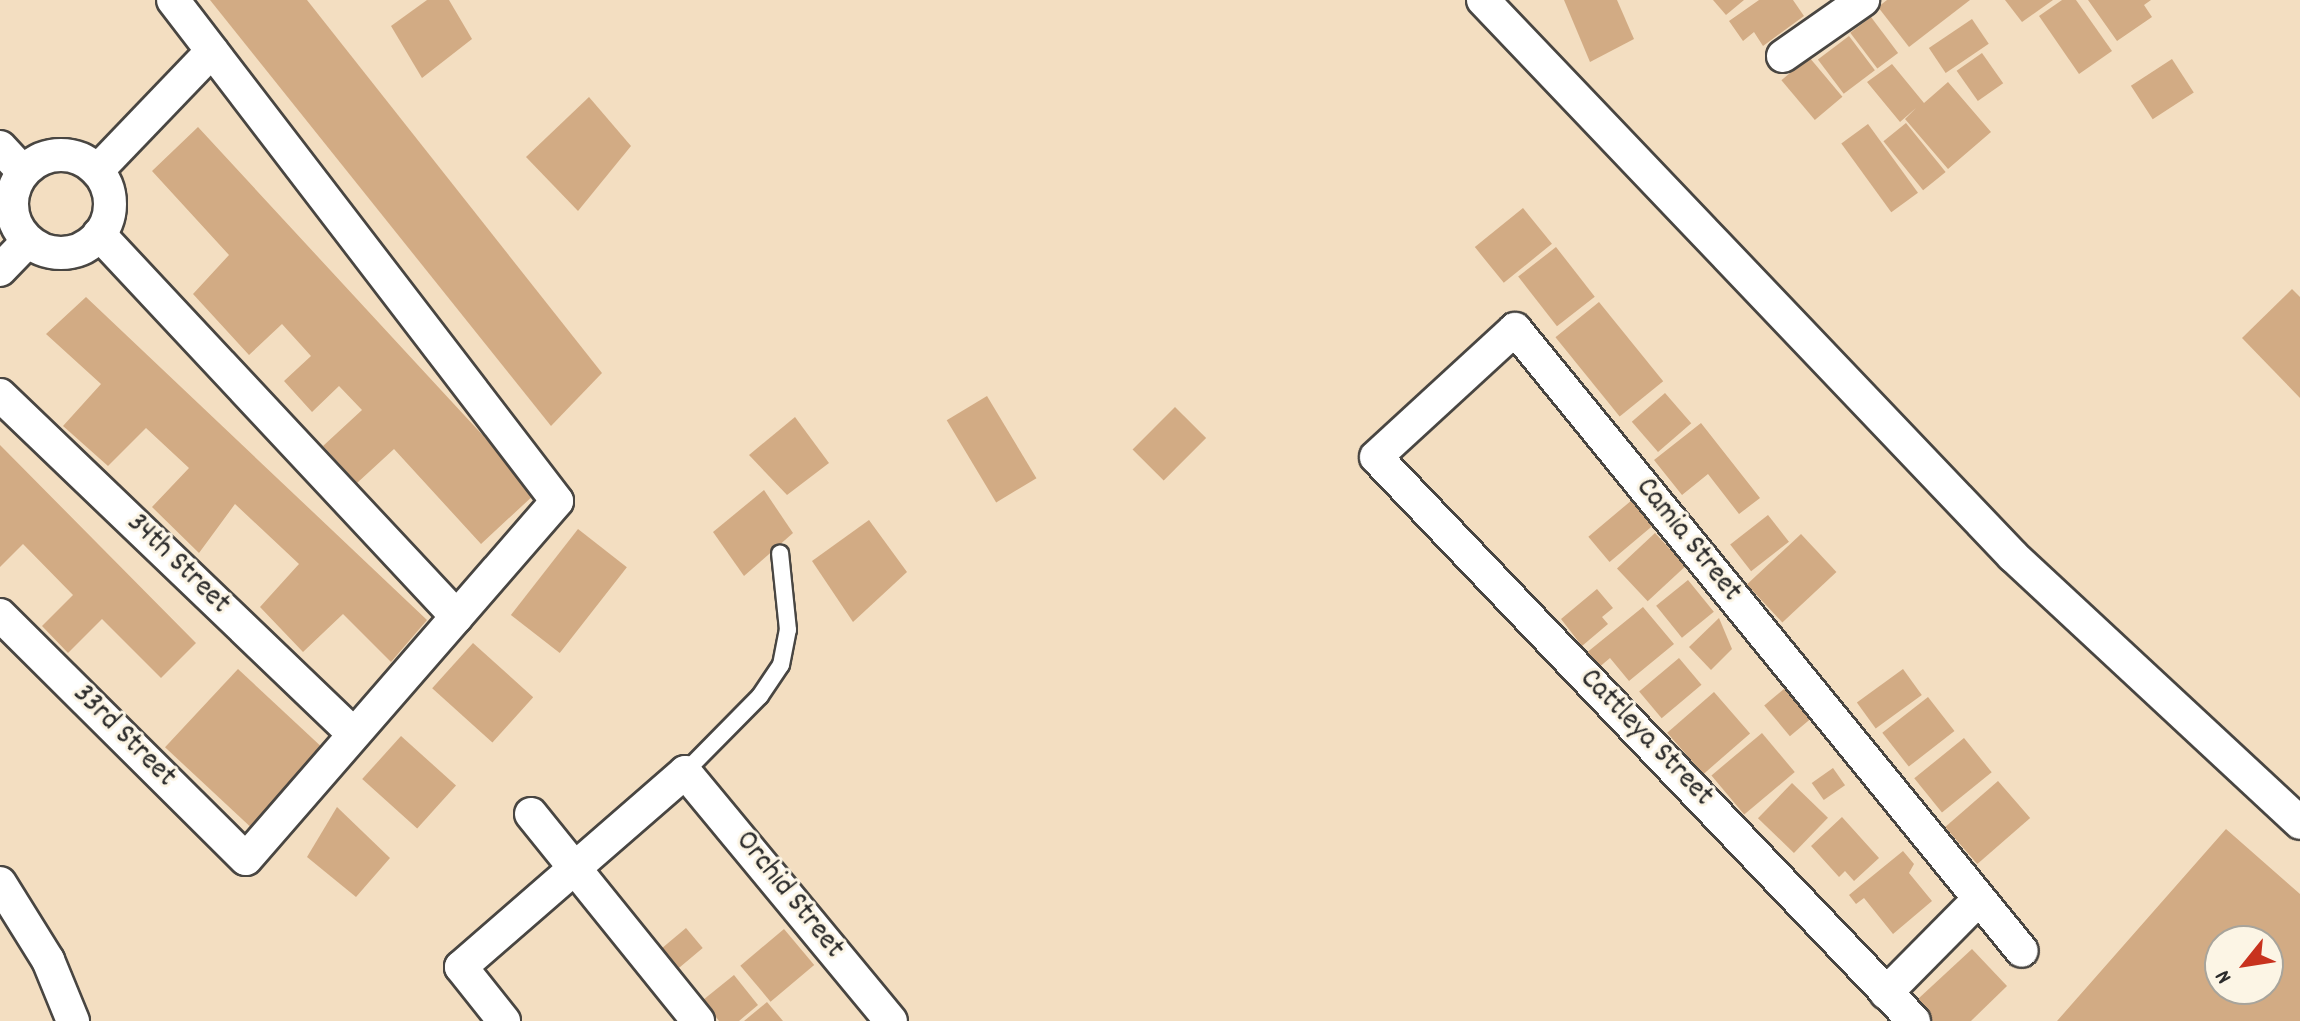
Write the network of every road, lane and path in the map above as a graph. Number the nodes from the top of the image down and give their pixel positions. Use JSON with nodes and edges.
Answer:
{"nodes":[{"id":1,"x":173,"y":0,"type":"edge"},
{"id":2,"x":1483,"y":0,"type":"edge"},
{"id":3,"x":1863,"y":0,"type":"edge"},
{"id":4,"x":212,"y":51,"type":"junction"},
{"id":5,"x":1783,"y":56,"type":"dead end"},
{"id":6,"x":0,"y":147,"type":"edge"},
{"id":7,"x":97,"y":171,"type":"junction"},
{"id":8,"x":23,"y":172,"type":"junction"},
{"id":9,"x":99,"y":234,"type":"junction"},
{"id":10,"x":27,"y":242,"type":"junction"},
{"id":11,"x":0,"y":270,"type":"edge"},
{"id":12,"x":0,"y":395,"type":"edge"},
{"id":13,"x":1376,"y":457,"type":"joint"},
{"id":14,"x":780,"y":553,"type":"dead end"},
{"id":15,"x":0,"y":615,"type":"edge"},
{"id":16,"x":457,"y":617,"type":"junction"},
{"id":17,"x":354,"y":734,"type":"junction"},
{"id":18,"x":685,"y":772,"type":"junction"},
{"id":19,"x":531,"y":814,"type":"dead end"},
{"id":20,"x":2300,"y":823,"type":"edge"},
{"id":21,"x":573,"y":868,"type":"junction"},
{"id":22,"x":0,"y":883,"type":"edge"},
{"id":23,"x":1978,"y":900,"type":"junction"},
{"id":24,"x":2022,"y":951,"type":"dead end"},
{"id":25,"x":1886,"y":993,"type":"junction"},
{"id":26,"x":73,"y":1021,"type":"edge"},
{"id":27,"x":504,"y":1021,"type":"edge"},
{"id":28,"x":698,"y":1021,"type":"edge"},
{"id":29,"x":891,"y":1021,"type":"edge"},
{"id":30,"x":1914,"y":1021,"type":"edge"}],
"edges":[{"from":1,"to":4,"type":"street"},
{"from":2,"to":20,"type":"street"},
{"from":3,"to":5,"type":"street"},
{"from":4,"to":7,"type":"street"},
{"from":4,"to":16,"type":"street"},
{"from":6,"to":8,"type":"street"},
{"from":7,"to":8,"type":"street"},
{"from":7,"to":9,"type":"street"},
{"from":8,"to":10,"type":"street"},
{"from":9,"to":10,"type":"street"},
{"from":9,"to":16,"type":"street"},
{"from":10,"to":11,"type":"street"},
{"from":12,"to":17,"type":"street","name":"34th Street"},
{"from":13,"to":23,"type":"street","name":"Camia Street"},
{"from":13,"to":25,"type":"street","name":"Cattleya Street"},
{"from":14,"to":18,"type":"lane"},
{"from":15,"to":17,"type":"street","name":"33rd Street"},
{"from":16,"to":17,"type":"street"},
{"from":18,"to":21,"type":"street"},
{"from":18,"to":29,"type":"street","name":"Orchid Street"},
{"from":19,"to":21,"type":"street"},
{"from":21,"to":27,"type":"street"},
{"from":21,"to":28,"type":"street"},
{"from":22,"to":26,"type":"street"},
{"from":23,"to":24,"type":"street","name":"Camia Street"},
{"from":23,"to":25,"type":"street"},
{"from":25,"to":30,"type":"street","name":"Cattleya Street"}]}
